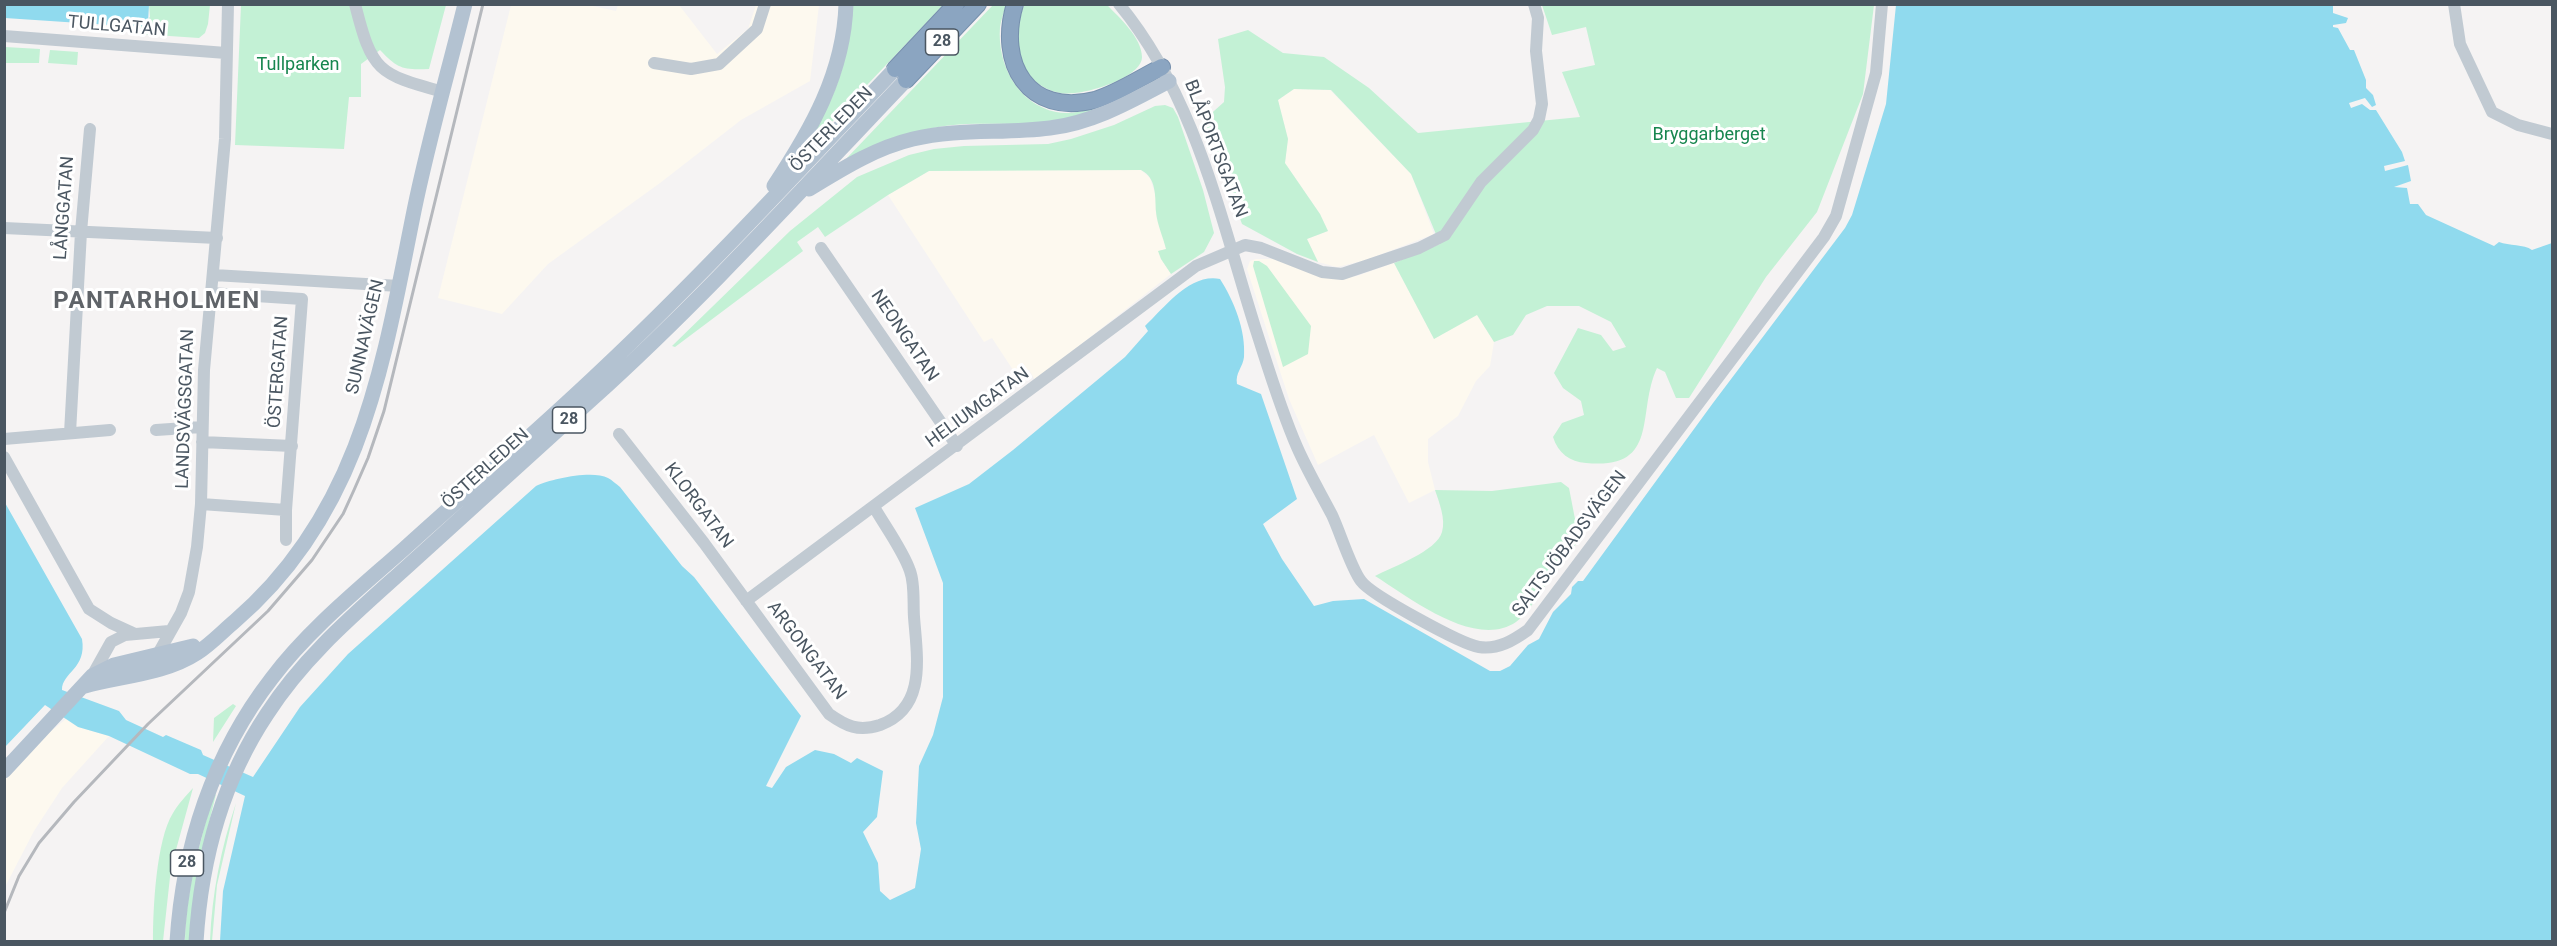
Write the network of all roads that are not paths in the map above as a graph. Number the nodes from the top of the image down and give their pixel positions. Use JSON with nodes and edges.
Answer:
{"nodes":[{"id":1,"x":228,"y":4,"type":"edge"},
{"id":2,"x":355,"y":4,"type":"edge"},
{"id":3,"x":465,"y":4,"type":"edge"},
{"id":4,"x":765,"y":4,"type":"edge"},
{"id":5,"x":846,"y":4,"type":"edge"},
{"id":6,"x":956,"y":4,"type":"edge"},
{"id":7,"x":978,"y":4,"type":"edge"},
{"id":8,"x":1016,"y":4,"type":"edge"},
{"id":9,"x":1119,"y":4,"type":"edge"},
{"id":10,"x":1534,"y":4,"type":"edge"},
{"id":11,"x":1882,"y":4,"type":"edge"},
{"id":12,"x":2454,"y":4,"type":"edge"},
{"id":13,"x":4,"y":36,"type":"edge"},
{"id":14,"x":226,"y":53,"type":"junction"},
{"id":15,"x":654,"y":63,"type":"dead end"},
{"id":16,"x":900,"y":74,"type":"junction"},
{"id":17,"x":1165,"y":74,"type":"junction"},
{"id":18,"x":443,"y":92,"type":"junction"},
{"id":19,"x":90,"y":129,"type":"dead end"},
{"id":20,"x":2552,"y":130,"type":"edge"},
{"id":21,"x":794,"y":198,"type":"junction"},
{"id":22,"x":753,"y":219,"type":"junction"},
{"id":23,"x":4,"y":228,"type":"edge"},
{"id":24,"x":81,"y":232,"type":"junction"},
{"id":25,"x":217,"y":238,"type":"junction"},
{"id":26,"x":821,"y":248,"type":"dead end"},
{"id":27,"x":1233,"y":249,"type":"junction"},
{"id":28,"x":214,"y":275,"type":"junction"},
{"id":29,"x":399,"y":286,"type":"junction"},
{"id":30,"x":210,"y":293,"type":"junction"},
{"id":31,"x":201,"y":427,"type":"junction"},
{"id":32,"x":110,"y":430,"type":"dead end"},
{"id":33,"x":156,"y":430,"type":"dead end"},
{"id":34,"x":70,"y":433,"type":"junction"},
{"id":35,"x":619,"y":434,"type":"dead end"},
{"id":36,"x":4,"y":439,"type":"edge"},
{"id":37,"x":202,"y":442,"type":"junction"},
{"id":38,"x":292,"y":446,"type":"junction"},
{"id":39,"x":957,"y":446,"type":"junction"},
{"id":40,"x":4,"y":457,"type":"edge"},
{"id":41,"x":201,"y":504,"type":"junction"},
{"id":42,"x":874,"y":507,"type":"junction"},
{"id":43,"x":286,"y":510,"type":"junction"},
{"id":44,"x":286,"y":540,"type":"dead end"},
{"id":45,"x":746,"y":601,"type":"junction"},
{"id":46,"x":169,"y":631,"type":"junction"},
{"id":47,"x":135,"y":634,"type":"junction"},
{"id":48,"x":218,"y":635,"type":"junction"},
{"id":49,"x":157,"y":656,"type":"junction"},
{"id":50,"x":142,"y":672,"type":"junction"},
{"id":51,"x":88,"y":681,"type":"junction"},
{"id":52,"x":4,"y":771,"type":"edge"},
{"id":53,"x":177,"y":942,"type":"edge"},
{"id":54,"x":196,"y":942,"type":"edge"}],
"edges":[{"from":1,"to":14,"type":"street","name":"LANDSVÄGSGATAN"},
{"from":2,"to":18,"type":"street"},
{"from":3,"to":18,"type":"main road","name":"SUNNAVÄGEN"},
{"from":4,"to":15,"type":"street"},
{"from":5,"to":22,"type":"main road"},
{"from":6,"to":16,"type":"highway","name":"ÖSTERLEDEN","number":"28"},
{"from":7,"to":16,"type":"highway","name":"ÖSTERLEDEN","number":"28"},
{"from":8,"to":17,"type":"highway"},
{"from":9,"to":17,"type":"street","name":"BLÅPORTSGATAN"},
{"from":10,"to":27,"type":"street"},
{"from":11,"to":27,"type":"street","name":"SALTSJÖBADSVÄGEN"},
{"from":12,"to":20,"type":"street"},
{"from":13,"to":14,"type":"street","name":"TULLGATAN"},
{"from":14,"to":25,"type":"street","name":"LANDSVÄGSGATAN"},
{"from":16,"to":21,"type":"main road","name":"ÖSTERLEDEN","number":"28"},
{"from":16,"to":22,"type":"main road","name":"ÖSTERLEDEN","number":"28"},
{"from":17,"to":21,"type":"main road"},
{"from":17,"to":27,"type":"street","name":"BLÅPORTSGATAN"},
{"from":18,"to":29,"type":"main road","name":"SUNNAVÄGEN"},
{"from":19,"to":24,"type":"street","name":"LÅNGGATAN"},
{"from":21,"to":54,"type":"main road","name":"ÖSTERLEDEN","number":"28"},
{"from":22,"to":53,"type":"main road","name":"ÖSTERLEDEN","number":"28"},
{"from":23,"to":24,"type":"street"},
{"from":24,"to":25,"type":"street"},
{"from":24,"to":34,"type":"street","name":"LÅNGGATAN"},
{"from":25,"to":28,"type":"street","name":"LANDSVÄGSGATAN"},
{"from":26,"to":39,"type":"street","name":"NEONGATAN"},
{"from":27,"to":39,"type":"street","name":"HELIUMGATAN"},
{"from":28,"to":29,"type":"street"},
{"from":28,"to":30,"type":"street","name":"LANDSVÄGSGATAN"},
{"from":29,"to":48,"type":"main road","name":"SUNNAVÄGEN"},
{"from":30,"to":31,"type":"street","name":"LANDSVÄGSGATAN"},
{"from":30,"to":38,"type":"street","name":"ÖSTERGATAN"},
{"from":31,"to":33,"type":"street"},
{"from":31,"to":37,"type":"street","name":"LANDSVÄGSGATAN"},
{"from":32,"to":34,"type":"street"},
{"from":34,"to":36,"type":"street"},
{"from":35,"to":45,"type":"street","name":"KLORGATAN"},
{"from":37,"to":38,"type":"street"},
{"from":37,"to":41,"type":"street","name":"LANDSVÄGSGATAN"},
{"from":38,"to":43,"type":"street","name":"ÖSTERGATAN"},
{"from":39,"to":42,"type":"street","name":"HELIUMGATAN"},
{"from":40,"to":47,"type":"street"},
{"from":41,"to":43,"type":"street"},
{"from":41,"to":46,"type":"street","name":"LANDSVÄGSGATAN"},
{"from":42,"to":45,"type":"street","name":"HELIUMGATAN"},
{"from":42,"to":45,"type":"street","name":"ARGONGATAN"},
{"from":43,"to":44,"type":"street","name":"ÖSTERGATAN"},
{"from":46,"to":47,"type":"street"},
{"from":46,"to":49,"type":"street","name":"LANDSVÄGSGATAN"},
{"from":47,"to":51,"type":"street"},
{"from":48,"to":49,"type":"main road","name":"SUNNAVÄGEN"},
{"from":48,"to":50,"type":"main road","name":"SUNNAVÄGEN"},
{"from":49,"to":50,"type":"street","name":"LANDSVÄGSGATAN"},
{"from":49,"to":51,"type":"main road","name":"SUNNAVÄGEN"},
{"from":50,"to":51,"type":"main road","name":"SUNNAVÄGEN"},
{"from":51,"to":52,"type":"main road"}]}
